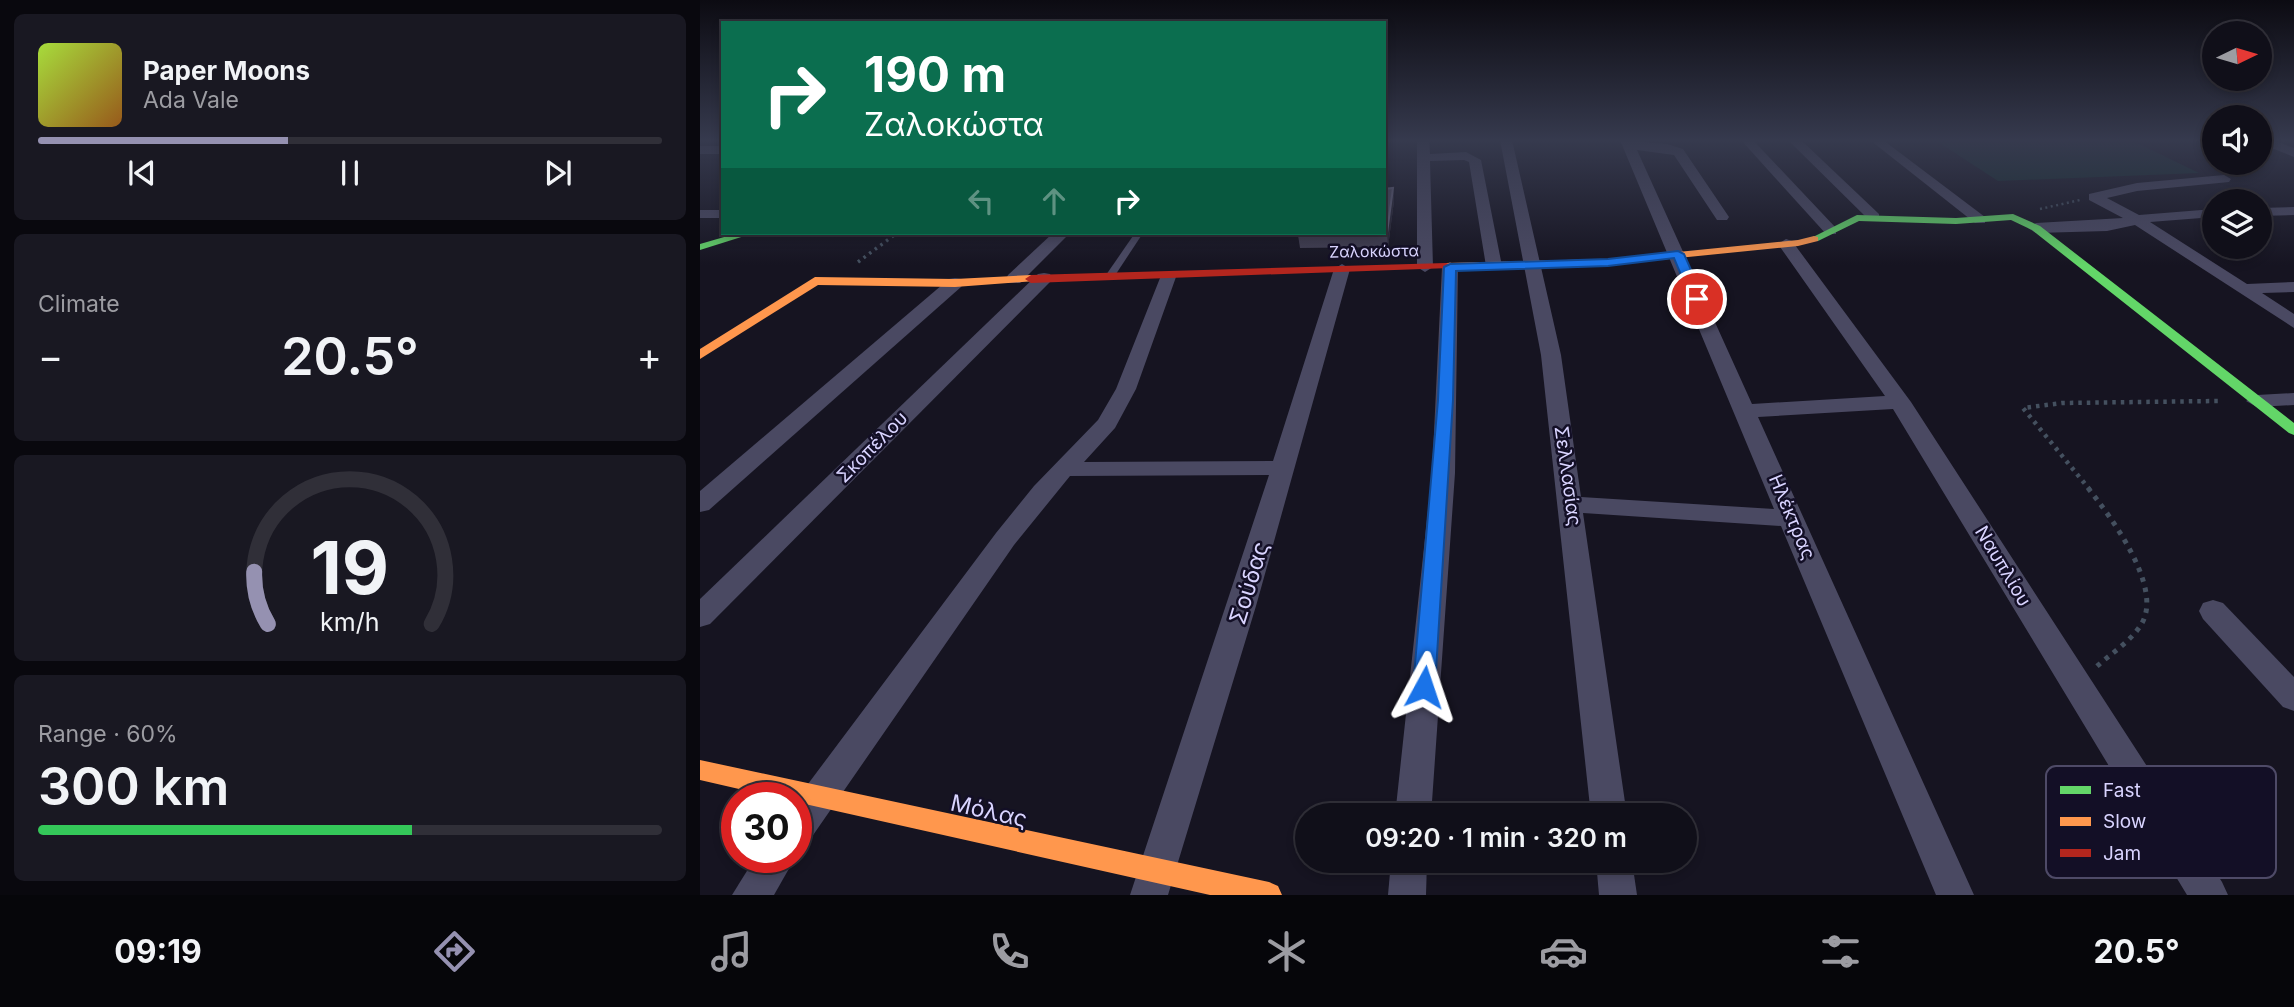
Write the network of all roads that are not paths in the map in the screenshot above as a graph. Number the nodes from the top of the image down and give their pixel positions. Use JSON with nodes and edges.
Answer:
{"nodes":[{"id":1,"x":1425,"y":182,"type":"edge"},
{"id":2,"x":1479,"y":182,"type":"edge"},
{"id":3,"x":1515,"y":182,"type":"edge"},
{"id":4,"x":1645,"y":182,"type":"edge"},
{"id":5,"x":1699,"y":182,"type":"edge"},
{"id":6,"x":1786,"y":182,"type":"edge"},
{"id":7,"x":1837,"y":182,"type":"edge"},
{"id":8,"x":1930,"y":182,"type":"edge"},
{"id":9,"x":2194,"y":182,"type":"edge"},
{"id":10,"x":2094,"y":197,"type":"joint"},
{"id":11,"x":2272,"y":212,"type":"edge"},
{"id":12,"x":2293,"y":212,"type":"edge"},
{"id":13,"x":700,"y":214,"type":"edge"},
{"id":14,"x":721,"y":214,"type":"edge"},
{"id":15,"x":2202,"y":214,"type":"edge"},
{"id":16,"x":1723,"y":217,"type":"dead end"},
{"id":17,"x":1874,"y":217,"type":"junction"},
{"id":18,"x":1980,"y":220,"type":"junction"},
{"id":19,"x":2137,"y":220,"type":"junction"},
{"id":20,"x":2036,"y":228,"type":"junction"},
{"id":21,"x":1831,"y":231,"type":"junction"},
{"id":22,"x":742,"y":235,"type":"edge"},
{"id":23,"x":1060,"y":235,"type":"edge"},
{"id":24,"x":1138,"y":235,"type":"edge"},
{"id":25,"x":1786,"y":244,"type":"junction"},
{"id":26,"x":700,"y":247,"type":"edge"},
{"id":27,"x":1678,"y":254,"type":"junction"},
{"id":28,"x":1534,"y":265,"type":"junction"},
{"id":29,"x":1494,"y":266,"type":"junction"},
{"id":30,"x":1437,"y":267,"type":"junction"},
{"id":31,"x":1342,"y":269,"type":"junction"},
{"id":32,"x":1111,"y":275,"type":"junction"},
{"id":33,"x":1168,"y":277,"type":"junction"},
{"id":34,"x":1044,"y":278,"type":"junction"},
{"id":35,"x":1014,"y":279,"type":"junction"},
{"id":36,"x":955,"y":283,"type":"junction"},
{"id":37,"x":2294,"y":287,"type":"edge"},
{"id":38,"x":2243,"y":289,"type":"junction"},
{"id":39,"x":2294,"y":322,"type":"edge"},
{"id":40,"x":701,"y":354,"type":"edge"},
{"id":41,"x":2294,"y":399,"type":"edge"},
{"id":42,"x":2257,"y":401,"type":"junction"},
{"id":43,"x":1900,"y":402,"type":"junction"},
{"id":44,"x":1745,"y":411,"type":"junction"},
{"id":45,"x":2294,"y":430,"type":"edge"},
{"id":46,"x":1283,"y":468,"type":"junction"},
{"id":47,"x":1063,"y":470,"type":"junction"},
{"id":48,"x":706,"y":490,"type":"edge"},
{"id":49,"x":1572,"y":504,"type":"junction"},
{"id":50,"x":1792,"y":518,"type":"junction"},
{"id":51,"x":2213,"y":611,"type":"dead end"},
{"id":52,"x":700,"y":616,"type":"edge"},
{"id":53,"x":2294,"y":698,"type":"edge"},
{"id":54,"x":2127,"y":766,"type":"edge"},
{"id":55,"x":700,"y":770,"type":"edge"},
{"id":56,"x":819,"y":796,"type":"junction"},
{"id":57,"x":1414,"y":803,"type":"edge"},
{"id":58,"x":1607,"y":803,"type":"edge"},
{"id":59,"x":812,"y":806,"type":"edge"},
{"id":60,"x":766,"y":873,"type":"edge"},
{"id":61,"x":1408,"y":873,"type":"edge"},
{"id":62,"x":1615,"y":873,"type":"edge"},
{"id":63,"x":2198,"y":878,"type":"edge"},
{"id":64,"x":1153,"y":883,"type":"edge"},
{"id":65,"x":751,"y":895,"type":"edge"},
{"id":66,"x":1269,"y":895,"type":"edge"},
{"id":67,"x":1407,"y":895,"type":"edge"},
{"id":68,"x":1618,"y":895,"type":"edge"},
{"id":69,"x":1955,"y":895,"type":"edge"},
{"id":70,"x":2209,"y":895,"type":"edge"}],
"edges":[{"from":1,"to":30,"type":"street"},
{"from":2,"to":29,"type":"street"},
{"from":3,"to":28,"type":"street","name":"Σελλασίας"},
{"from":4,"to":27,"type":"street","name":"Ηλέκτρας"},
{"from":5,"to":16,"type":"street"},
{"from":6,"to":21,"type":"street"},
{"from":7,"to":17,"type":"street"},
{"from":8,"to":18,"type":"street"},
{"from":9,"to":10,"type":"street"},
{"from":10,"to":19,"type":"street"},
{"from":11,"to":12,"type":"street"},
{"from":13,"to":14,"type":"street"},
{"from":15,"to":19,"type":"street"},
{"from":17,"to":18,"type":"street","name":"Ζαλοκώστα"},
{"from":17,"to":21,"type":"street","name":"Ζαλοκώστα"},
{"from":18,"to":20,"type":"street","name":"Ζαλοκώστα"},
{"from":19,"to":20,"type":"street"},
{"from":19,"to":38,"type":"street"},
{"from":20,"to":42,"type":"street"},
{"from":21,"to":25,"type":"street","name":"Ζαλοκώστα"},
{"from":22,"to":26,"type":"street"},
{"from":23,"to":35,"type":"street"},
{"from":24,"to":32,"type":"lane"},
{"from":25,"to":27,"type":"street","name":"Ζαλοκώστα"},
{"from":25,"to":43,"type":"street","name":"Ναυπλίου"},
{"from":27,"to":28,"type":"street","name":"Ζαλοκώστα"},
{"from":27,"to":44,"type":"street","name":"Ηλέκτρας"},
{"from":28,"to":29,"type":"street","name":"Ζαλοκώστα"},
{"from":28,"to":49,"type":"street","name":"Σελλασίας"},
{"from":29,"to":30,"type":"street","name":"Ζαλοκώστα"},
{"from":30,"to":31,"type":"street","name":"Ζαλοκώστα"},
{"from":30,"to":57,"type":"street"},
{"from":31,"to":33,"type":"street","name":"Ζαλοκώστα"},
{"from":31,"to":46,"type":"street","name":"Σούδας"},
{"from":32,"to":33,"type":"street","name":"Ζαλοκώστα"},
{"from":32,"to":34,"type":"street","name":"Ζαλοκώστα"},
{"from":33,"to":47,"type":"street"},
{"from":34,"to":35,"type":"street","name":"Ζαλοκώστα"},
{"from":34,"to":52,"type":"street","name":"Σκοπέλου"},
{"from":35,"to":36,"type":"street","name":"Ζαλοκώστα"},
{"from":36,"to":40,"type":"street","name":"Ζαλοκώστα"},
{"from":36,"to":48,"type":"street"},
{"from":37,"to":38,"type":"street"},
{"from":38,"to":39,"type":"street"},
{"from":41,"to":42,"type":"street"},
{"from":42,"to":45,"type":"street"},
{"from":43,"to":44,"type":"street"},
{"from":43,"to":54,"type":"street","name":"Ναυπλίου"},
{"from":44,"to":50,"type":"street","name":"Ηλέκτρας"},
{"from":46,"to":47,"type":"street"},
{"from":46,"to":64,"type":"street","name":"Σούδας"},
{"from":47,"to":56,"type":"street"},
{"from":49,"to":50,"type":"street"},
{"from":49,"to":58,"type":"street","name":"Σελλασίας"},
{"from":50,"to":69,"type":"street","name":"Ηλέκτρας"},
{"from":51,"to":53,"type":"street"},
{"from":55,"to":56,"type":"street","name":"Μόλας"},
{"from":56,"to":59,"type":"street"},
{"from":56,"to":64,"type":"street","name":"Μόλας"},
{"from":60,"to":65,"type":"street"},
{"from":61,"to":67,"type":"street"},
{"from":62,"to":68,"type":"street"},
{"from":63,"to":70,"type":"street","name":"Ναυπλίου"},
{"from":64,"to":66,"type":"street","name":"Μόλας"}]}
